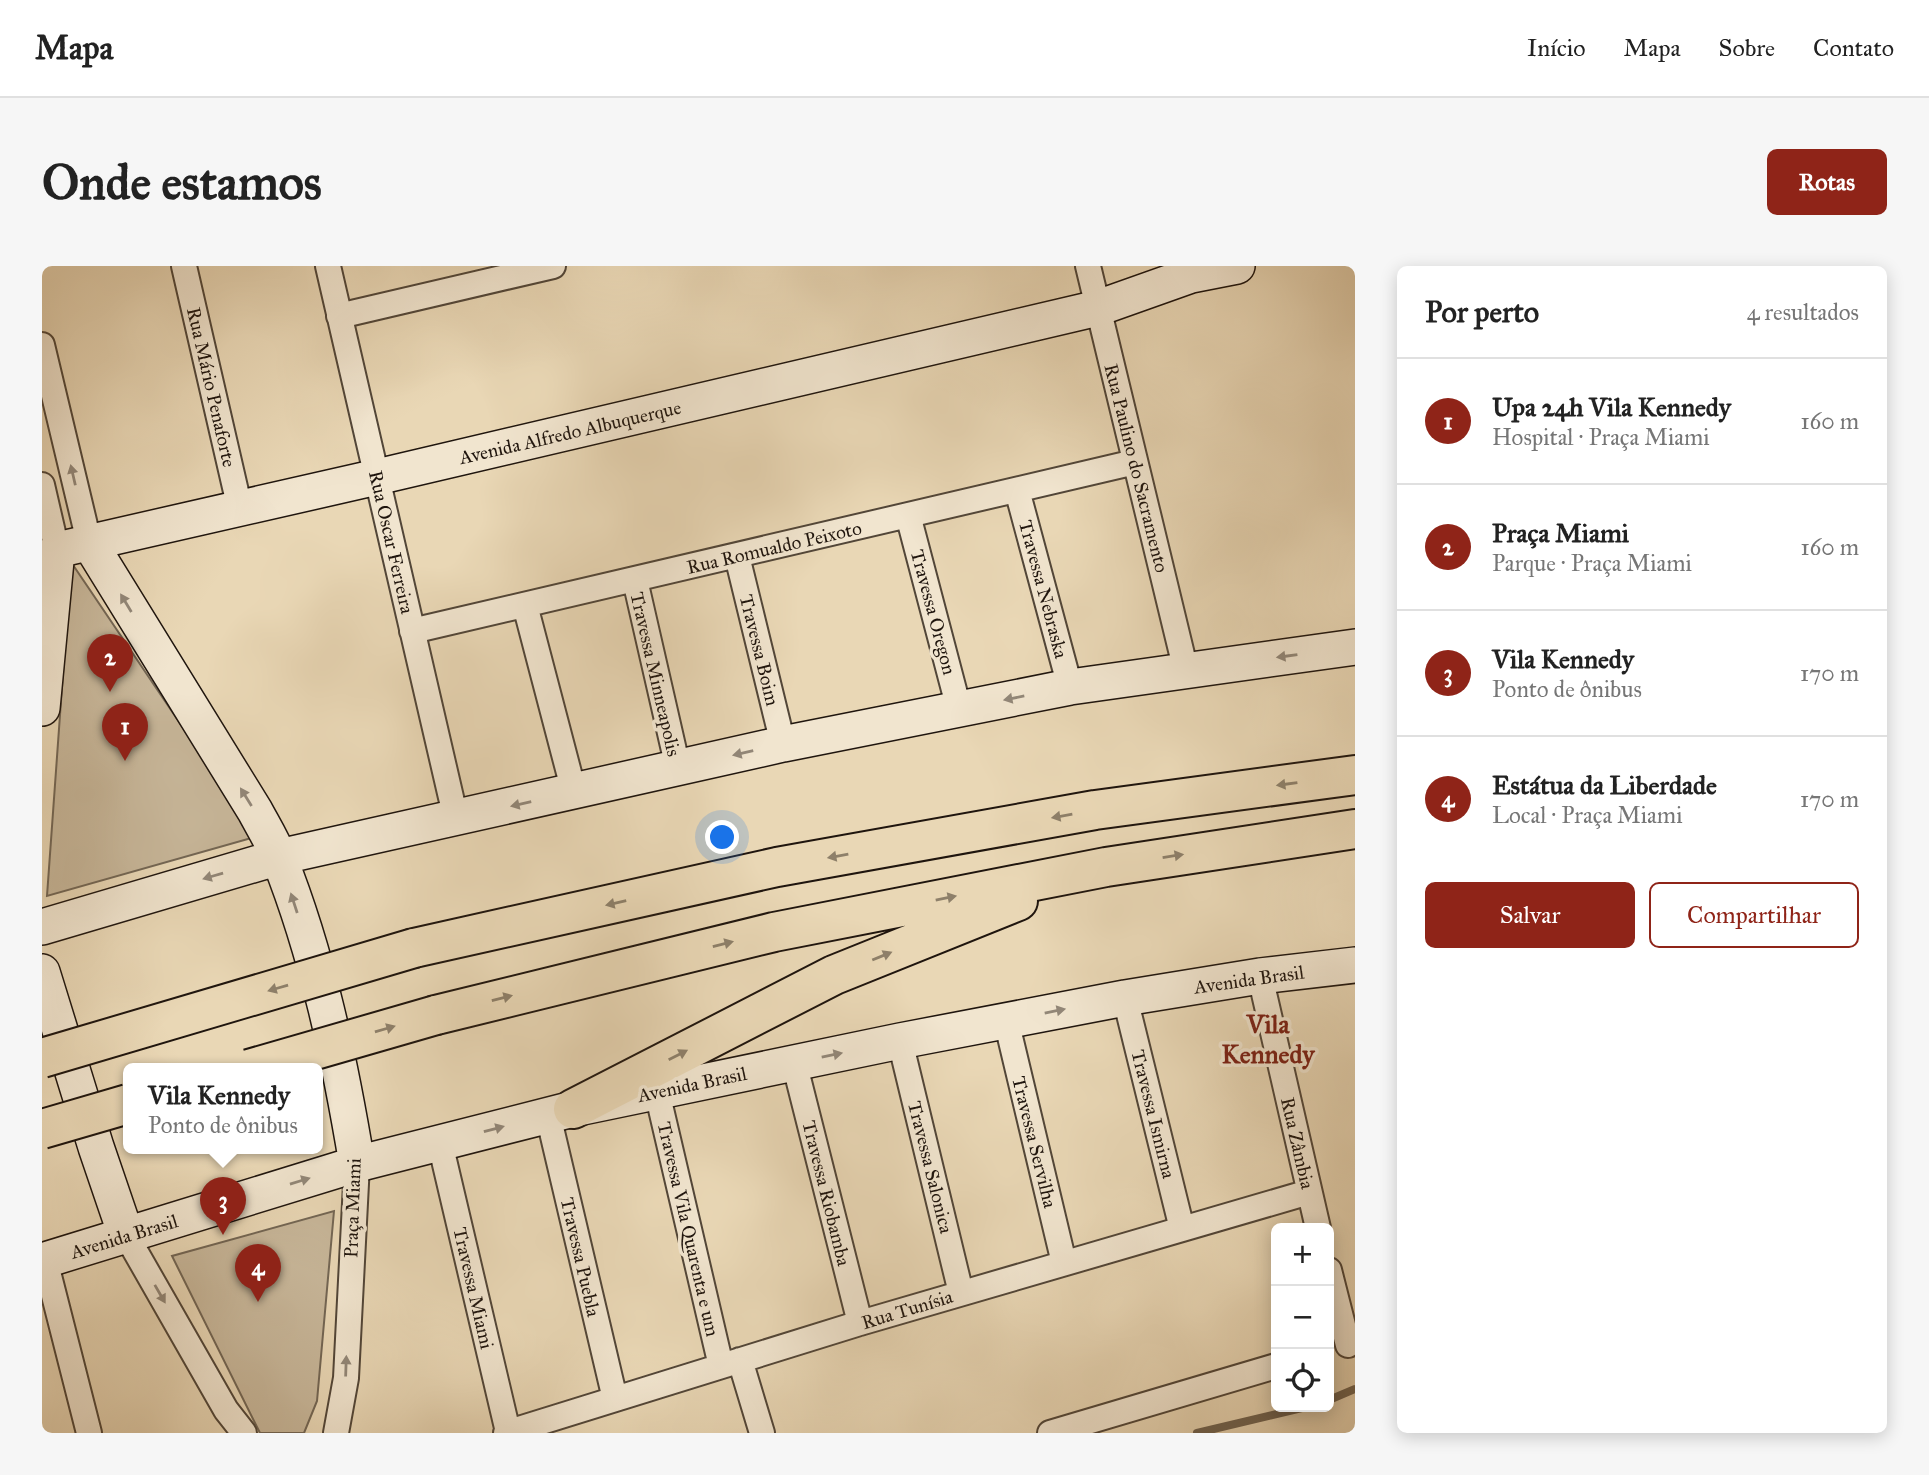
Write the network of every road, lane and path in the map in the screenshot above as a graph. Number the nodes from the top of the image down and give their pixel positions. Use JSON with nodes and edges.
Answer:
{"nodes":[{"id":1,"x":184,"y":266,"type":"edge"},
{"id":2,"x":327,"y":266,"type":"edge"},
{"id":3,"x":553,"y":266,"type":"edge"},
{"id":4,"x":1088,"y":266,"type":"edge"},
{"id":5,"x":1237,"y":266,"type":"edge"},
{"id":6,"x":1098,"y":308,"type":"junction"},
{"id":7,"x":339,"y":316,"type":"junction"},
{"id":8,"x":42,"y":345,"type":"edge"},
{"id":9,"x":1135,"y":462,"type":"junction"},
{"id":10,"x":377,"y":477,"type":"junction"},
{"id":11,"x":42,"y":485,"type":"edge"},
{"id":12,"x":1017,"y":490,"type":"junction"},
{"id":13,"x":240,"y":509,"type":"junction"},
{"id":14,"x":908,"y":515,"type":"junction"},
{"id":15,"x":63,"y":548,"type":"edge"},
{"id":16,"x":737,"y":556,"type":"junction"},
{"id":17,"x":635,"y":580,"type":"junction"},
{"id":18,"x":525,"y":605,"type":"junction"},
{"id":19,"x":412,"y":631,"type":"junction"},
{"id":20,"x":1355,"y":647,"type":"edge"},
{"id":21,"x":1186,"y":671,"type":"junction"},
{"id":22,"x":1070,"y":687,"type":"junction"},
{"id":23,"x":42,"y":708,"type":"edge"},
{"id":24,"x":960,"y":709,"type":"junction"},
{"id":25,"x":783,"y":744,"type":"junction"},
{"id":26,"x":678,"y":768,"type":"junction"},
{"id":27,"x":1355,"y":775,"type":"edge"},
{"id":28,"x":574,"y":792,"type":"junction"},
{"id":29,"x":456,"y":819,"type":"junction"},
{"id":30,"x":1355,"y":829,"type":"edge"},
{"id":31,"x":279,"y":857,"type":"junction"},
{"id":32,"x":1106,"y":867,"type":"junction"},
{"id":33,"x":42,"y":927,"type":"edge"},
{"id":34,"x":1355,"y":965,"type":"edge"},
{"id":35,"x":42,"y":972,"type":"edge"},
{"id":36,"x":1260,"y":976,"type":"junction"},
{"id":37,"x":1125,"y":998,"type":"junction"},
{"id":38,"x":1006,"y":1020,"type":"junction"},
{"id":39,"x":900,"y":1041,"type":"junction"},
{"id":40,"x":42,"y":1058,"type":"edge"},
{"id":41,"x":794,"y":1062,"type":"junction"},
{"id":42,"x":269,"y":1063,"type":"edge"},
{"id":43,"x":657,"y":1092,"type":"junction"},
{"id":44,"x":123,"y":1105,"type":"edge"},
{"id":45,"x":560,"y":1112,"type":"junction"},
{"id":46,"x":42,"y":1129,"type":"edge"},
{"id":47,"x":440,"y":1143,"type":"junction"},
{"id":48,"x":356,"y":1164,"type":"junction"},
{"id":49,"x":1309,"y":1192,"type":"junction"},
{"id":50,"x":1317,"y":1223,"type":"edge"},
{"id":51,"x":1182,"y":1229,"type":"junction"},
{"id":52,"x":126,"y":1235,"type":"junction"},
{"id":53,"x":43,"y":1261,"type":"edge"},
{"id":54,"x":1065,"y":1264,"type":"junction"},
{"id":55,"x":1332,"y":1286,"type":"edge"},
{"id":56,"x":961,"y":1293,"type":"junction"},
{"id":57,"x":860,"y":1323,"type":"junction"},
{"id":58,"x":1344,"y":1346,"type":"edge"},
{"id":59,"x":731,"y":1363,"type":"junction"},
{"id":60,"x":1271,"y":1367,"type":"edge"},
{"id":61,"x":615,"y":1399,"type":"junction"},
{"id":62,"x":89,"y":1433,"type":"edge"},
{"id":63,"x":244,"y":1433,"type":"edge"},
{"id":64,"x":336,"y":1433,"type":"edge"},
{"id":65,"x":507,"y":1433,"type":"edge"},
{"id":66,"x":762,"y":1433,"type":"edge"},
{"id":67,"x":1050,"y":1433,"type":"edge"}],
"edges":[{"from":1,"to":13,"type":"street","name":"Rua Mário Penaforte"},
{"from":2,"to":7,"type":"street","name":"Rua Oscar Ferreira"},
{"from":3,"to":7,"type":"street"},
{"from":4,"to":6,"type":"street","name":"Rua Paulino do Sacramento"},
{"from":5,"to":6,"type":"street","name":"Avenida Alfredo Albuquerque"},
{"from":6,"to":9,"type":"street","name":"Rua Paulino do Sacramento"},
{"from":6,"to":10,"type":"street","name":"Avenida Alfredo Albuquerque"},
{"from":7,"to":10,"type":"street","name":"Rua Oscar Ferreira"},
{"from":15,"to":8,"type":"street","one_way":true},
{"from":9,"to":12,"type":"street","name":"Rua Romualdo Peixoto"},
{"from":9,"to":21,"type":"street","name":"Rua Paulino do Sacramento"},
{"from":10,"to":13,"type":"street","name":"Avenida Alfredo Albuquerque"},
{"from":10,"to":19,"type":"street","name":"Rua Oscar Ferreira"},
{"from":11,"to":15,"type":"street"},
{"from":12,"to":14,"type":"street","name":"Rua Romualdo Peixoto"},
{"from":12,"to":22,"type":"street","name":"Travessa Nebraska"},
{"from":13,"to":15,"type":"street","name":"Avenida Alfredo Albuquerque"},
{"from":14,"to":16,"type":"street","name":"Rua Romualdo Peixoto"},
{"from":14,"to":24,"type":"street","name":"Travessa Oregon"},
{"from":15,"to":23,"type":"street"},
{"from":31,"to":15,"type":"street","name":"Praça Miami","one_way":true},
{"from":16,"to":17,"type":"street","name":"Rua Romualdo Peixoto"},
{"from":16,"to":25,"type":"street","name":"Travessa Boim"},
{"from":17,"to":18,"type":"street","name":"Rua Romualdo Peixoto"},
{"from":17,"to":26,"type":"street","name":"Travessa Minneapolis"},
{"from":18,"to":19,"type":"street","name":"Rua Romualdo Peixoto"},
{"from":18,"to":28,"type":"street"},
{"from":19,"to":29,"type":"street","name":"Rua Oscar Ferreira"},
{"from":20,"to":21,"type":"street","one_way":true},
{"from":21,"to":22,"type":"street"},
{"from":22,"to":24,"type":"street","one_way":true},
{"from":24,"to":25,"type":"street"},
{"from":25,"to":26,"type":"street","one_way":true},
{"from":26,"to":28,"type":"street"},
{"from":27,"to":40,"type":"highway","one_way":true,"bridge":true},
{"from":28,"to":29,"type":"street","one_way":true},
{"from":29,"to":31,"type":"street"},
{"from":32,"to":30,"type":"highway","one_way":true},
{"from":31,"to":33,"type":"street","one_way":true},
{"from":48,"to":31,"type":"street","name":"Praça Miami","one_way":true},
{"from":42,"to":32,"type":"highway","one_way":true,"bridge":true},
{"from":45,"to":32,"type":"highway","one_way":true},
{"from":34,"to":36,"type":"street","name":"Avenida Brasil"},
{"from":35,"to":52,"type":"street"},
{"from":36,"to":37,"type":"street","name":"Avenida Brasil"},
{"from":36,"to":49,"type":"street","name":"Rua Zâmbia"},
{"from":38,"to":37,"type":"street","name":"Avenida Brasil","one_way":true},
{"from":37,"to":51,"type":"street","name":"Travessa Ismirna"},
{"from":38,"to":39,"type":"street","name":"Avenida Brasil"},
{"from":38,"to":54,"type":"street","name":"Travessa Servilha"},
{"from":41,"to":39,"type":"street","name":"Avenida Brasil","one_way":true},
{"from":39,"to":56,"type":"street","name":"Travessa Salonica"},
{"from":41,"to":43,"type":"street","name":"Avenida Brasil"},
{"from":41,"to":57,"type":"street","name":"Travessa Riobamba"},
{"from":43,"to":45,"type":"street","name":"Avenida Brasil"},
{"from":43,"to":59,"type":"street","name":"Travessa Vila Quarenta e um"},
{"from":44,"to":46,"type":"highway","bridge":true},
{"from":47,"to":45,"type":"street","name":"Avenida Brasil","one_way":true},
{"from":45,"to":61,"type":"street","name":"Travessa Puebla"},
{"from":47,"to":48,"type":"street","name":"Avenida Brasil"},
{"from":47,"to":65,"type":"street","name":"Travessa Miami"},
{"from":52,"to":48,"type":"street","name":"Avenida Brasil","one_way":true},
{"from":64,"to":48,"type":"street","name":"Praça Miami","one_way":true},
{"from":49,"to":50,"type":"street","name":"Rua Zâmbia"},
{"from":49,"to":51,"type":"street","name":"Rua Tunísia"},
{"from":51,"to":54,"type":"street","name":"Rua Tunísia"},
{"from":52,"to":53,"type":"street","name":"Avenida Brasil"},
{"from":52,"to":63,"type":"street","one_way":true},
{"from":53,"to":62,"type":"street"},
{"from":54,"to":56,"type":"street","name":"Rua Tunísia"},
{"from":55,"to":58,"type":"street"},
{"from":56,"to":57,"type":"street","name":"Rua Tunísia"},
{"from":57,"to":59,"type":"street","name":"Rua Tunísia"},
{"from":59,"to":61,"type":"street","name":"Rua Tunísia"},
{"from":59,"to":66,"type":"street","name":"Travessa Vila Quarenta e um"},
{"from":60,"to":67,"type":"street"},
{"from":61,"to":65,"type":"street","name":"Rua Tunísia"}]}
